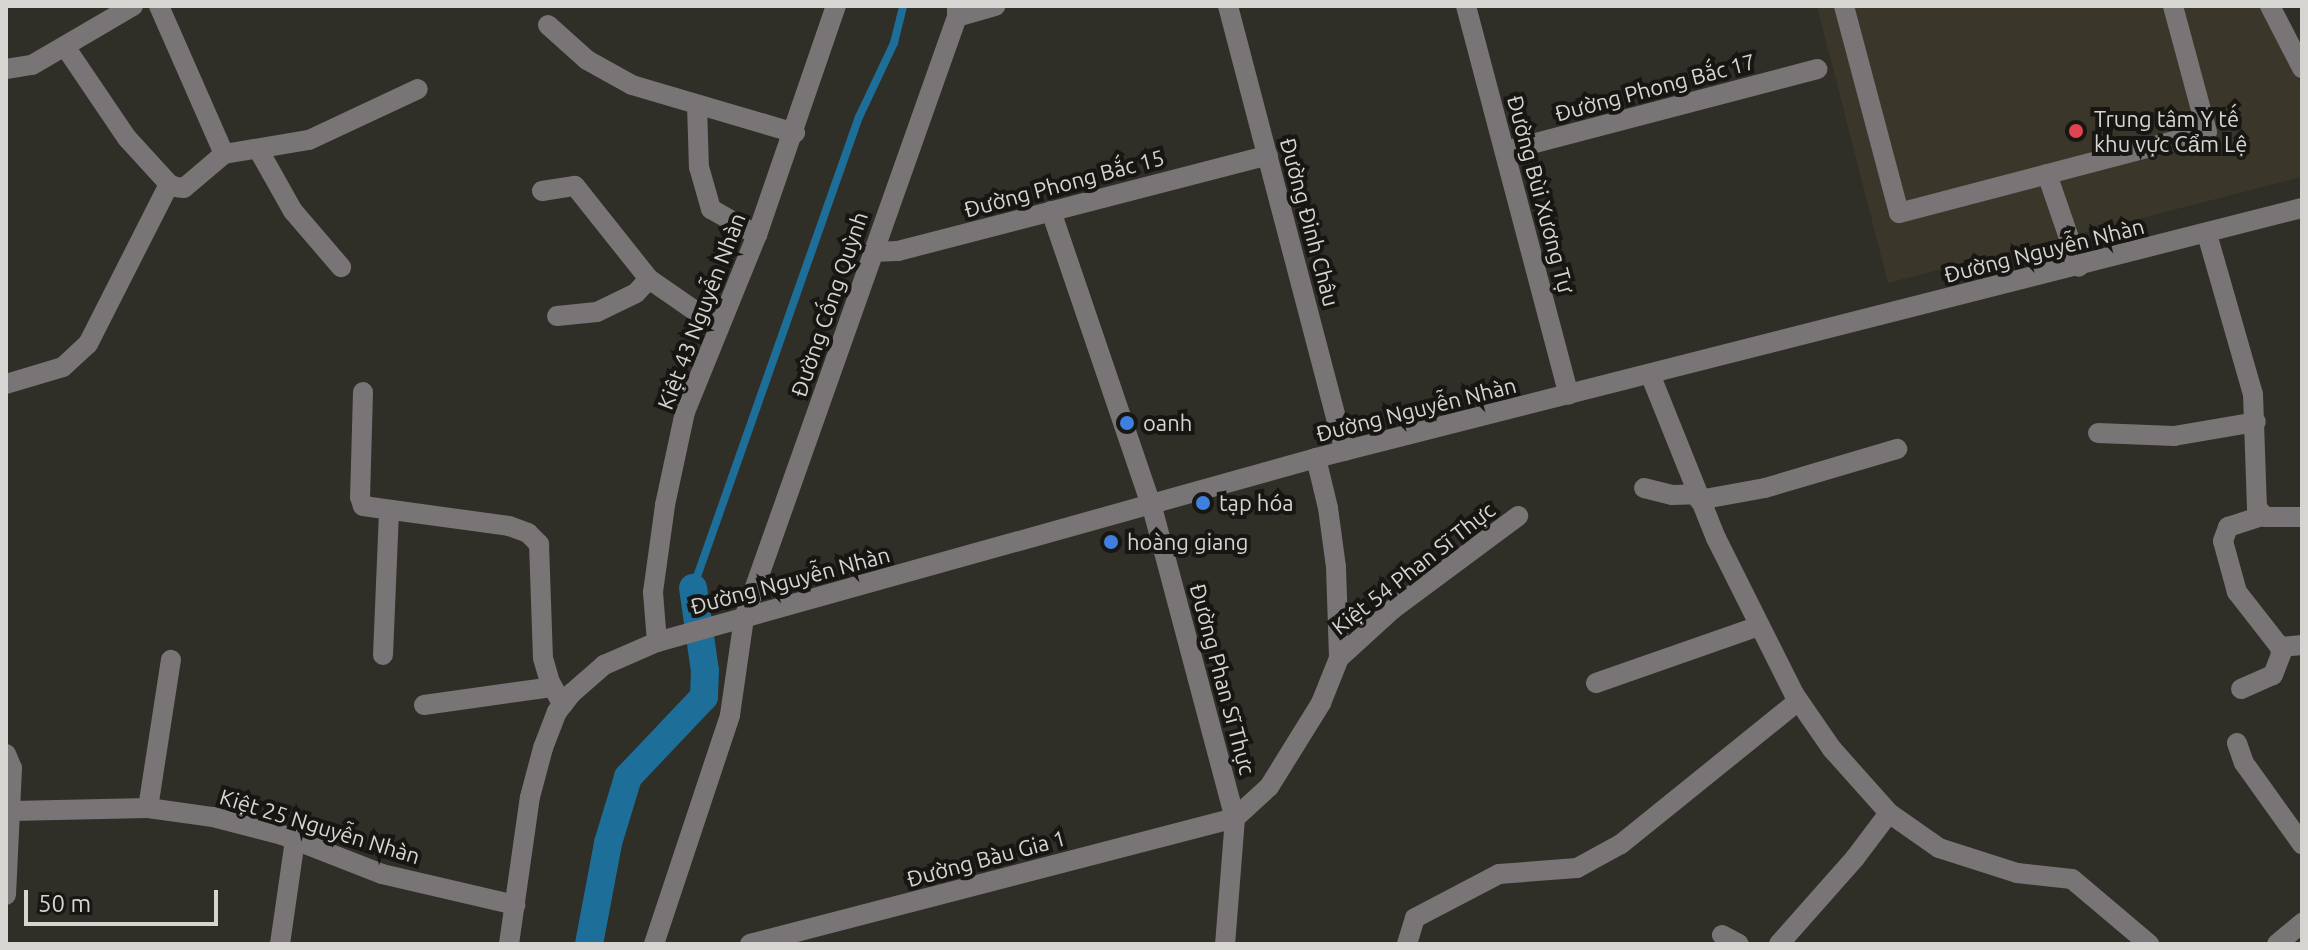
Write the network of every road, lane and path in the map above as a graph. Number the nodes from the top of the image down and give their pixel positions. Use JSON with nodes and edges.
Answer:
{"nodes":[{"id":1,"x":133,"y":6,"type":"edge"},
{"id":2,"x":159,"y":6,"type":"edge"},
{"id":3,"x":836,"y":6,"type":"edge"},
{"id":4,"x":995,"y":6,"type":"edge"},
{"id":5,"x":1228,"y":6,"type":"edge"},
{"id":6,"x":1466,"y":6,"type":"edge"},
{"id":7,"x":1844,"y":6,"type":"edge"},
{"id":8,"x":2173,"y":6,"type":"edge"},
{"id":9,"x":2270,"y":6,"type":"edge"},
{"id":10,"x":957,"y":11,"type":"edge"},
{"id":11,"x":548,"y":25,"type":"dead end"},
{"id":12,"x":66,"y":48,"type":"junction"},
{"id":13,"x":2302,"y":68,"type":"edge"},
{"id":14,"x":6,"y":69,"type":"edge"},
{"id":15,"x":1817,"y":69,"type":"dead end"},
{"id":16,"x":418,"y":89,"type":"dead end"},
{"id":17,"x":697,"y":105,"type":"junction"},
{"id":18,"x":795,"y":133,"type":"junction"},
{"id":19,"x":258,"y":149,"type":"junction"},
{"id":20,"x":1505,"y":151,"type":"junction"},
{"id":21,"x":224,"y":154,"type":"junction"},
{"id":22,"x":1268,"y":155,"type":"junction"},
{"id":23,"x":2047,"y":174,"type":"junction"},
{"id":24,"x":169,"y":184,"type":"junction"},
{"id":25,"x":542,"y":191,"type":"dead end"},
{"id":26,"x":2302,"y":208,"type":"edge"},
{"id":27,"x":1051,"y":211,"type":"junction"},
{"id":28,"x":2207,"y":234,"type":"junction"},
{"id":29,"x":757,"y":235,"type":"junction"},
{"id":30,"x":872,"y":252,"type":"junction"},
{"id":31,"x":341,"y":267,"type":"dead end"},
{"id":32,"x":2079,"y":267,"type":"junction"},
{"id":33,"x":649,"y":279,"type":"junction"},
{"id":34,"x":557,"y":316,"type":"dead end"},
{"id":35,"x":717,"y":326,"type":"junction"},
{"id":36,"x":1650,"y":374,"type":"junction"},
{"id":37,"x":6,"y":384,"type":"edge"},
{"id":38,"x":363,"y":392,"type":"dead end"},
{"id":39,"x":1569,"y":395,"type":"junction"},
{"id":40,"x":2256,"y":422,"type":"junction"},
{"id":41,"x":2098,"y":433,"type":"dead end"},
{"id":42,"x":1897,"y":449,"type":"dead end"},
{"id":43,"x":1345,"y":451,"type":"junction"},
{"id":44,"x":1316,"y":458,"type":"junction"},
{"id":45,"x":1644,"y":488,"type":"dead end"},
{"id":46,"x":1698,"y":497,"type":"junction"},
{"id":47,"x":1152,"y":507,"type":"junction"},
{"id":48,"x":389,"y":511,"type":"junction"},
{"id":49,"x":1518,"y":516,"type":"dead end"},
{"id":50,"x":2261,"y":516,"type":"junction"},
{"id":51,"x":2302,"y":517,"type":"edge"},
{"id":52,"x":744,"y":618,"type":"junction"},
{"id":53,"x":1759,"y":626,"type":"junction"},
{"id":54,"x":664,"y":640,"type":"junction"},
{"id":55,"x":2302,"y":645,"type":"edge"},
{"id":56,"x":2280,"y":647,"type":"junction"},
{"id":57,"x":383,"y":655,"type":"dead end"},
{"id":58,"x":1339,"y":658,"type":"junction"},
{"id":59,"x":171,"y":660,"type":"dead end"},
{"id":60,"x":1596,"y":683,"type":"dead end"},
{"id":61,"x":2241,"y":689,"type":"dead end"},
{"id":62,"x":557,"y":696,"type":"junction"},
{"id":63,"x":1796,"y":697,"type":"junction"},
{"id":64,"x":424,"y":705,"type":"dead end"},
{"id":65,"x":2237,"y":743,"type":"dead end"},
{"id":66,"x":6,"y":754,"type":"edge"},
{"id":67,"x":148,"y":808,"type":"junction"},
{"id":68,"x":12,"y":811,"type":"junction"},
{"id":69,"x":1889,"y":813,"type":"junction"},
{"id":70,"x":1235,"y":818,"type":"junction"},
{"id":71,"x":295,"y":840,"type":"junction"},
{"id":72,"x":2302,"y":844,"type":"edge"},
{"id":73,"x":6,"y":895,"type":"edge"},
{"id":74,"x":515,"y":905,"type":"junction"},
{"id":75,"x":2302,"y":923,"type":"edge"},
{"id":76,"x":280,"y":944,"type":"edge"},
{"id":77,"x":509,"y":944,"type":"edge"},
{"id":78,"x":654,"y":944,"type":"edge"},
{"id":79,"x":750,"y":944,"type":"edge"},
{"id":80,"x":1225,"y":944,"type":"edge"},
{"id":81,"x":1407,"y":944,"type":"edge"},
{"id":82,"x":1779,"y":944,"type":"edge"},
{"id":83,"x":2149,"y":944,"type":"edge"},
{"id":84,"x":2277,"y":944,"type":"edge"}],
"edges":[{"from":1,"to":12,"type":"street"},
{"from":2,"to":21,"type":"street"},
{"from":3,"to":18,"type":"street","name":"Kiệt 43 Nguyễn Nhàn"},
{"from":4,"to":10,"type":"street"},
{"from":5,"to":22,"type":"street","name":"Đường Đinh Châu"},
{"from":6,"to":20,"type":"street","name":"Đường Bùi Xương Tự"},
{"from":7,"to":23,"type":"street"},
{"from":8,"to":23,"type":"street"},
{"from":9,"to":13,"type":"street"},
{"from":10,"to":30,"type":"street","name":"Đường Cống Quỳnh"},
{"from":11,"to":17,"type":"street"},
{"from":12,"to":14,"type":"street"},
{"from":12,"to":24,"type":"street"},
{"from":15,"to":20,"type":"street","name":"Đường Phong Bắc 17"},
{"from":16,"to":19,"type":"street"},
{"from":17,"to":18,"type":"street"},
{"from":17,"to":29,"type":"street"},
{"from":18,"to":29,"type":"street","name":"Kiệt 43 Nguyễn Nhàn"},
{"from":19,"to":21,"type":"street"},
{"from":19,"to":31,"type":"street"},
{"from":20,"to":39,"type":"street","name":"Đường Bùi Xương Tự"},
{"from":21,"to":24,"type":"street"},
{"from":22,"to":27,"type":"street","name":"Đường Phong Bắc 15"},
{"from":22,"to":43,"type":"street","name":"Đường Đinh Châu"},
{"from":23,"to":32,"type":"street"},
{"from":24,"to":37,"type":"street"},
{"from":25,"to":33,"type":"street"},
{"from":26,"to":28,"type":"street","name":"Đường Nguyễn Nhàn"},
{"from":27,"to":30,"type":"street","name":"Đường Phong Bắc 15"},
{"from":27,"to":47,"type":"street","name":"Đường Phan Sĩ Thực"},
{"from":28,"to":32,"type":"street","name":"Đường Nguyễn Nhàn"},
{"from":28,"to":40,"type":"street"},
{"from":29,"to":35,"type":"street","name":"Kiệt 43 Nguyễn Nhàn"},
{"from":30,"to":52,"type":"street","name":"Đường Cống Quỳnh"},
{"from":32,"to":36,"type":"street","name":"Đường Nguyễn Nhàn"},
{"from":33,"to":34,"type":"street"},
{"from":33,"to":35,"type":"street"},
{"from":35,"to":54,"type":"street","name":"Kiệt 43 Nguyễn Nhàn"},
{"from":36,"to":39,"type":"street","name":"Đường Nguyễn Nhàn"},
{"from":36,"to":46,"type":"street"},
{"from":38,"to":48,"type":"street"},
{"from":39,"to":43,"type":"street","name":"Đường Nguyễn Nhàn"},
{"from":40,"to":41,"type":"street"},
{"from":40,"to":50,"type":"street"},
{"from":42,"to":46,"type":"street"},
{"from":43,"to":44,"type":"street","name":"Đường Nguyễn Nhàn"},
{"from":44,"to":47,"type":"street","name":"Đường Nguyễn Nhàn"},
{"from":44,"to":58,"type":"street"},
{"from":45,"to":46,"type":"street"},
{"from":46,"to":53,"type":"street"},
{"from":47,"to":52,"type":"street","name":"Đường Nguyễn Nhàn"},
{"from":47,"to":70,"type":"street","name":"Đường Phan Sĩ Thực"},
{"from":48,"to":57,"type":"street"},
{"from":48,"to":62,"type":"street"},
{"from":49,"to":58,"type":"street","name":"Kiệt 54 Phan Sĩ Thực"},
{"from":50,"to":51,"type":"street"},
{"from":50,"to":56,"type":"street"},
{"from":52,"to":54,"type":"street","name":"Đường Nguyễn Nhàn"},
{"from":52,"to":78,"type":"street","name":"Đường Cống Quỳnh"},
{"from":53,"to":60,"type":"street"},
{"from":53,"to":63,"type":"street"},
{"from":54,"to":62,"type":"street","name":"Đường Nguyễn Nhàn"},
{"from":55,"to":56,"type":"street"},
{"from":56,"to":61,"type":"street"},
{"from":58,"to":70,"type":"street","name":"Kiệt 54 Phan Sĩ Thực"},
{"from":59,"to":67,"type":"street"},
{"from":62,"to":64,"type":"street"},
{"from":62,"to":74,"type":"street","name":"Đường Nguyễn Nhàn"},
{"from":63,"to":69,"type":"street"},
{"from":63,"to":81,"type":"street"},
{"from":65,"to":72,"type":"street"},
{"from":66,"to":68,"type":"street"},
{"from":67,"to":68,"type":"street","name":"Kiệt 25 Nguyễn Nhàn"},
{"from":67,"to":71,"type":"street","name":"Kiệt 25 Nguyễn Nhàn"},
{"from":68,"to":73,"type":"street"},
{"from":69,"to":82,"type":"street"},
{"from":69,"to":83,"type":"street"},
{"from":70,"to":79,"type":"street","name":"Đường Bàu Gia 1"},
{"from":70,"to":80,"type":"street","name":"Đường Phan Sĩ Thực"},
{"from":71,"to":74,"type":"street","name":"Kiệt 25 Nguyễn Nhàn"},
{"from":71,"to":76,"type":"street"},
{"from":74,"to":77,"type":"street","name":"Đường Nguyễn Nhàn"},
{"from":75,"to":84,"type":"street"}]}
